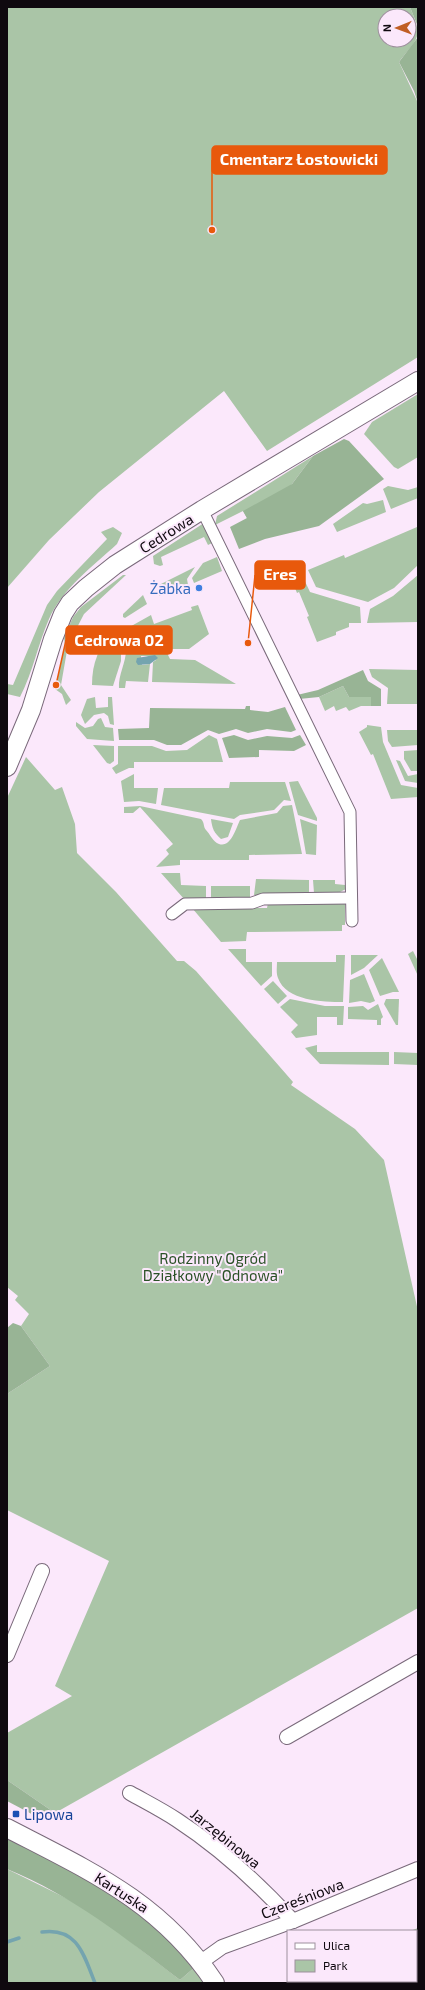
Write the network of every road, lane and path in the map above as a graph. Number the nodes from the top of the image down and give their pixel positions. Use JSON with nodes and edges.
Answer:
{"nodes":[{"id":1,"x":418,"y":381,"type":"edge"},
{"id":2,"x":202,"y":510,"type":"junction"},
{"id":3,"x":7,"y":767,"type":"edge"},
{"id":4,"x":351,"y":898,"type":"junction"},
{"id":5,"x":172,"y":914,"type":"dead end"},
{"id":6,"x":352,"y":920,"type":"dead end"},
{"id":7,"x":42,"y":1572,"type":"dead end"},
{"id":8,"x":7,"y":1655,"type":"edge"},
{"id":9,"x":418,"y":1662,"type":"edge"},
{"id":10,"x":287,"y":1737,"type":"dead end"},
{"id":11,"x":130,"y":1793,"type":"dead end"},
{"id":12,"x":7,"y":1828,"type":"edge"},
{"id":13,"x":418,"y":1869,"type":"edge"},
{"id":14,"x":293,"y":1921,"type":"junction"},
{"id":15,"x":201,"y":1962,"type":"junction"},
{"id":16,"x":215,"y":1983,"type":"edge"}],
"edges":[{"from":1,"to":2,"type":"street","name":"Cedrowa"},
{"from":2,"to":3,"type":"street","name":"Cedrowa"},
{"from":2,"to":4,"type":"street"},
{"from":4,"to":5,"type":"street"},
{"from":4,"to":6,"type":"street"},
{"from":7,"to":8,"type":"street"},
{"from":9,"to":10,"type":"street"},
{"from":11,"to":14,"type":"street","name":"Jarzębinowa"},
{"from":12,"to":15,"type":"street","name":"Kartuska"},
{"from":13,"to":14,"type":"street","name":"Czereśniowa"},
{"from":14,"to":15,"type":"street","name":"Czereśniowa"},
{"from":15,"to":16,"type":"street","name":"Kartuska"}]}
